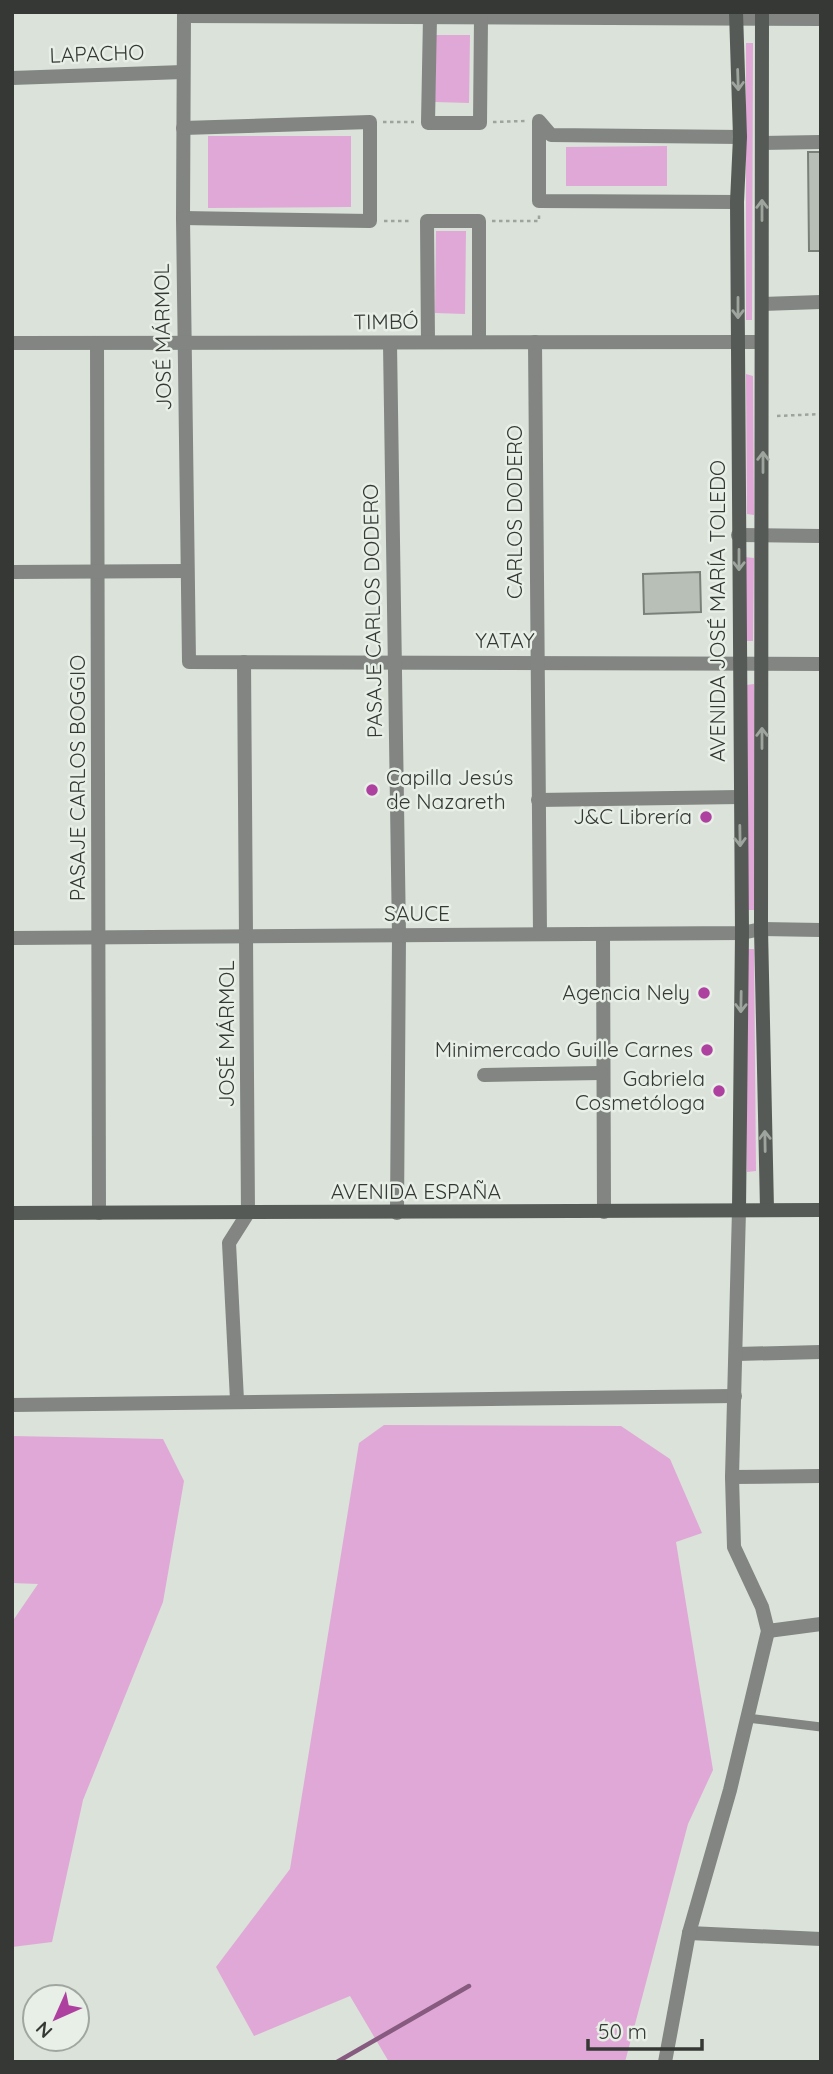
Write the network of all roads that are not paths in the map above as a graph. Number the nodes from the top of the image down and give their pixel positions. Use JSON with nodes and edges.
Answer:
{"nodes":[{"id":1,"x":184,"y":14,"type":"edge"},
{"id":2,"x":458,"y":15,"type":"edge"},
{"id":3,"x":567,"y":15,"type":"edge"},
{"id":4,"x":736,"y":15,"type":"edge"},
{"id":5,"x":762,"y":15,"type":"edge"},
{"id":6,"x":430,"y":17,"type":"junction"},
{"id":7,"x":481,"y":18,"type":"junction"},
{"id":8,"x":821,"y":19,"type":"edge"},
{"id":9,"x":184,"y":72,"type":"junction"},
{"id":10,"x":12,"y":78,"type":"edge"},
{"id":11,"x":183,"y":128,"type":"junction"},
{"id":12,"x":740,"y":137,"type":"junction"},
{"id":13,"x":821,"y":142,"type":"edge"},
{"id":14,"x":762,"y":143,"type":"junction"},
{"id":15,"x":737,"y":202,"type":"junction"},
{"id":16,"x":183,"y":218,"type":"junction"},
{"id":17,"x":821,"y":302,"type":"edge"},
{"id":18,"x":762,"y":304,"type":"junction"},
{"id":19,"x":738,"y":341,"type":"junction"},
{"id":20,"x":428,"y":342,"type":"junction"},
{"id":21,"x":479,"y":342,"type":"junction"},
{"id":22,"x":535,"y":342,"type":"junction"},
{"id":23,"x":761,"y":342,"type":"junction"},
{"id":24,"x":12,"y":343,"type":"edge"},
{"id":25,"x":97,"y":343,"type":"junction"},
{"id":26,"x":185,"y":343,"type":"junction"},
{"id":27,"x":390,"y":344,"type":"junction"},
{"id":28,"x":738,"y":535,"type":"junction"},
{"id":29,"x":763,"y":536,"type":"junction"},
{"id":30,"x":821,"y":536,"type":"edge"},
{"id":31,"x":99,"y":571,"type":"junction"},
{"id":32,"x":187,"y":571,"type":"junction"},
{"id":33,"x":12,"y":572,"type":"edge"},
{"id":34,"x":393,"y":661,"type":"junction"},
{"id":35,"x":189,"y":662,"type":"joint"},
{"id":36,"x":244,"y":662,"type":"junction"},
{"id":37,"x":537,"y":662,"type":"junction"},
{"id":38,"x":739,"y":663,"type":"junction"},
{"id":39,"x":763,"y":663,"type":"junction"},
{"id":40,"x":821,"y":664,"type":"edge"},
{"id":41,"x":740,"y":797,"type":"junction"},
{"id":42,"x":538,"y":800,"type":"junction"},
{"id":43,"x":761,"y":929,"type":"junction"},
{"id":44,"x":821,"y":930,"type":"edge"},
{"id":45,"x":742,"y":933,"type":"junction"},
{"id":46,"x":540,"y":934,"type":"junction"},
{"id":47,"x":603,"y":934,"type":"junction"},
{"id":48,"x":399,"y":935,"type":"junction"},
{"id":49,"x":98,"y":936,"type":"junction"},
{"id":50,"x":248,"y":936,"type":"junction"},
{"id":51,"x":12,"y":938,"type":"edge"},
{"id":52,"x":601,"y":1073,"type":"junction"},
{"id":53,"x":484,"y":1075,"type":"dead end"},
{"id":54,"x":767,"y":1209,"type":"junction"},
{"id":55,"x":739,"y":1210,"type":"junction"},
{"id":56,"x":821,"y":1210,"type":"edge"},
{"id":57,"x":604,"y":1212,"type":"junction"},
{"id":58,"x":12,"y":1213,"type":"edge"},
{"id":59,"x":100,"y":1213,"type":"junction"},
{"id":60,"x":248,"y":1213,"type":"junction"},
{"id":61,"x":397,"y":1213,"type":"junction"},
{"id":62,"x":821,"y":1352,"type":"edge"},
{"id":63,"x":737,"y":1354,"type":"junction"},
{"id":64,"x":735,"y":1396,"type":"junction"},
{"id":65,"x":237,"y":1401,"type":"junction"},
{"id":66,"x":12,"y":1405,"type":"edge"},
{"id":67,"x":821,"y":1476,"type":"edge"},
{"id":68,"x":732,"y":1477,"type":"junction"},
{"id":69,"x":821,"y":1624,"type":"edge"},
{"id":70,"x":768,"y":1631,"type":"junction"},
{"id":71,"x":747,"y":1718,"type":"junction"},
{"id":72,"x":821,"y":1727,"type":"edge"},
{"id":73,"x":689,"y":1933,"type":"junction"},
{"id":74,"x":821,"y":1939,"type":"edge"},
{"id":75,"x":665,"y":2062,"type":"edge"}],
"edges":[{"from":1,"to":6,"type":"street"},
{"from":1,"to":9,"type":"street","name":"JOSÉ MÁRMOL"},
{"from":2,"to":6,"type":"street"},
{"from":2,"to":7,"type":"street"},
{"from":3,"to":4,"type":"street"},
{"from":3,"to":7,"type":"street"},
{"from":4,"to":5,"type":"street"},
{"from":4,"to":12,"type":"main road","name":"AVENIDA JOSÉ MARÍA TOLEDO","one_way":true},
{"from":5,"to":8,"type":"street"},
{"from":5,"to":14,"type":"main road","name":"AVENIDA JOSÉ MARÍA TOLEDO"},
{"from":6,"to":7,"type":"street"},
{"from":9,"to":10,"type":"street","name":"LAPACHO"},
{"from":9,"to":11,"type":"street","name":"JOSÉ MÁRMOL"},
{"from":11,"to":16,"type":"street","name":"JOSÉ MÁRMOL"},
{"from":11,"to":16,"type":"street"},
{"from":12,"to":15,"type":"main road","name":"AVENIDA JOSÉ MARÍA TOLEDO"},
{"from":12,"to":15,"type":"street"},
{"from":13,"to":14,"type":"street"},
{"from":18,"to":14,"type":"main road","name":"AVENIDA JOSÉ MARÍA TOLEDO","one_way":true},
{"from":15,"to":19,"type":"main road","name":"AVENIDA JOSÉ MARÍA TOLEDO","one_way":true},
{"from":16,"to":26,"type":"street","name":"JOSÉ MÁRMOL"},
{"from":17,"to":18,"type":"street"},
{"from":18,"to":23,"type":"main road","name":"AVENIDA JOSÉ MARÍA TOLEDO"},
{"from":19,"to":22,"type":"street","name":"TIMBÓ"},
{"from":19,"to":23,"type":"street","name":"TIMBÓ"},
{"from":19,"to":28,"type":"main road","name":"AVENIDA JOSÉ MARÍA TOLEDO"},
{"from":20,"to":21,"type":"street","name":"TIMBÓ"},
{"from":20,"to":21,"type":"street"},
{"from":20,"to":27,"type":"street","name":"TIMBÓ"},
{"from":21,"to":22,"type":"street","name":"TIMBÓ"},
{"from":22,"to":37,"type":"street","name":"CARLOS DODERO"},
{"from":29,"to":23,"type":"main road","name":"AVENIDA JOSÉ MARÍA TOLEDO","one_way":true},
{"from":24,"to":25,"type":"street","name":"TIMBÓ"},
{"from":25,"to":26,"type":"street","name":"TIMBÓ"},
{"from":25,"to":31,"type":"street","name":"PASAJE CARLOS BOGGIO"},
{"from":26,"to":27,"type":"street","name":"TIMBÓ"},
{"from":26,"to":32,"type":"street","name":"JOSÉ MÁRMOL"},
{"from":27,"to":34,"type":"street","name":"PASAJE CARLOS DODERO"},
{"from":28,"to":29,"type":"street"},
{"from":28,"to":38,"type":"main road","name":"AVENIDA JOSÉ MARÍA TOLEDO","one_way":true},
{"from":29,"to":30,"type":"street"},
{"from":29,"to":39,"type":"main road","name":"AVENIDA JOSÉ MARÍA TOLEDO"},
{"from":31,"to":32,"type":"street"},
{"from":31,"to":33,"type":"street"},
{"from":31,"to":49,"type":"street","name":"PASAJE CARLOS BOGGIO"},
{"from":32,"to":35,"type":"street","name":"JOSÉ MÁRMOL"},
{"from":34,"to":36,"type":"street","name":"YATAY"},
{"from":34,"to":37,"type":"street","name":"YATAY"},
{"from":34,"to":48,"type":"street","name":"PASAJE CARLOS DODERO"},
{"from":35,"to":36,"type":"street","name":"YATAY"},
{"from":36,"to":50,"type":"street","name":"JOSÉ MÁRMOL"},
{"from":37,"to":38,"type":"street","name":"YATAY"},
{"from":37,"to":42,"type":"street","name":"CARLOS DODERO"},
{"from":38,"to":39,"type":"street","name":"YATAY"},
{"from":38,"to":41,"type":"main road","name":"AVENIDA JOSÉ MARÍA TOLEDO"},
{"from":39,"to":40,"type":"street","name":"YATAY"},
{"from":43,"to":39,"type":"main road","name":"AVENIDA JOSÉ MARÍA TOLEDO","one_way":true},
{"from":41,"to":42,"type":"street"},
{"from":41,"to":45,"type":"main road","name":"AVENIDA JOSÉ MARÍA TOLEDO","one_way":true},
{"from":42,"to":46,"type":"street","name":"CARLOS DODERO"},
{"from":43,"to":44,"type":"street","name":"SAUCE"},
{"from":43,"to":45,"type":"street","name":"SAUCE"},
{"from":54,"to":43,"type":"main road","name":"AVENIDA JOSÉ MARÍA TOLEDO","one_way":true},
{"from":45,"to":47,"type":"street","name":"SAUCE"},
{"from":45,"to":55,"type":"main road","name":"AVENIDA JOSÉ MARÍA TOLEDO","one_way":true},
{"from":46,"to":47,"type":"street","name":"SAUCE"},
{"from":46,"to":48,"type":"street","name":"SAUCE"},
{"from":47,"to":52,"type":"street"},
{"from":48,"to":50,"type":"street","name":"SAUCE"},
{"from":48,"to":61,"type":"street","name":"PASAJE CARLOS DODERO"},
{"from":49,"to":50,"type":"street","name":"SAUCE"},
{"from":49,"to":51,"type":"street","name":"SAUCE"},
{"from":49,"to":59,"type":"street","name":"PASAJE CARLOS BOGGIO"},
{"from":50,"to":60,"type":"street","name":"JOSÉ MÁRMOL"},
{"from":52,"to":53,"type":"street"},
{"from":52,"to":57,"type":"street"},
{"from":54,"to":55,"type":"main road","name":"AVENIDA ESPAÑA"},
{"from":54,"to":56,"type":"main road","name":"AVENIDA ESPAÑA"},
{"from":55,"to":57,"type":"main road","name":"AVENIDA ESPAÑA"},
{"from":55,"to":63,"type":"street"},
{"from":57,"to":61,"type":"main road","name":"AVENIDA ESPAÑA"},
{"from":58,"to":59,"type":"main road","name":"AVENIDA ESPAÑA"},
{"from":59,"to":60,"type":"main road","name":"AVENIDA ESPAÑA"},
{"from":60,"to":61,"type":"main road","name":"AVENIDA ESPAÑA"},
{"from":60,"to":65,"type":"street"},
{"from":62,"to":63,"type":"street"},
{"from":63,"to":64,"type":"street"},
{"from":64,"to":65,"type":"street"},
{"from":64,"to":68,"type":"street"},
{"from":65,"to":66,"type":"street"},
{"from":67,"to":68,"type":"street"},
{"from":68,"to":70,"type":"street"},
{"from":69,"to":70,"type":"street"},
{"from":70,"to":71,"type":"street"},
{"from":71,"to":72,"type":"lane"},
{"from":71,"to":73,"type":"street"},
{"from":73,"to":74,"type":"street"},
{"from":73,"to":75,"type":"street"}]}
